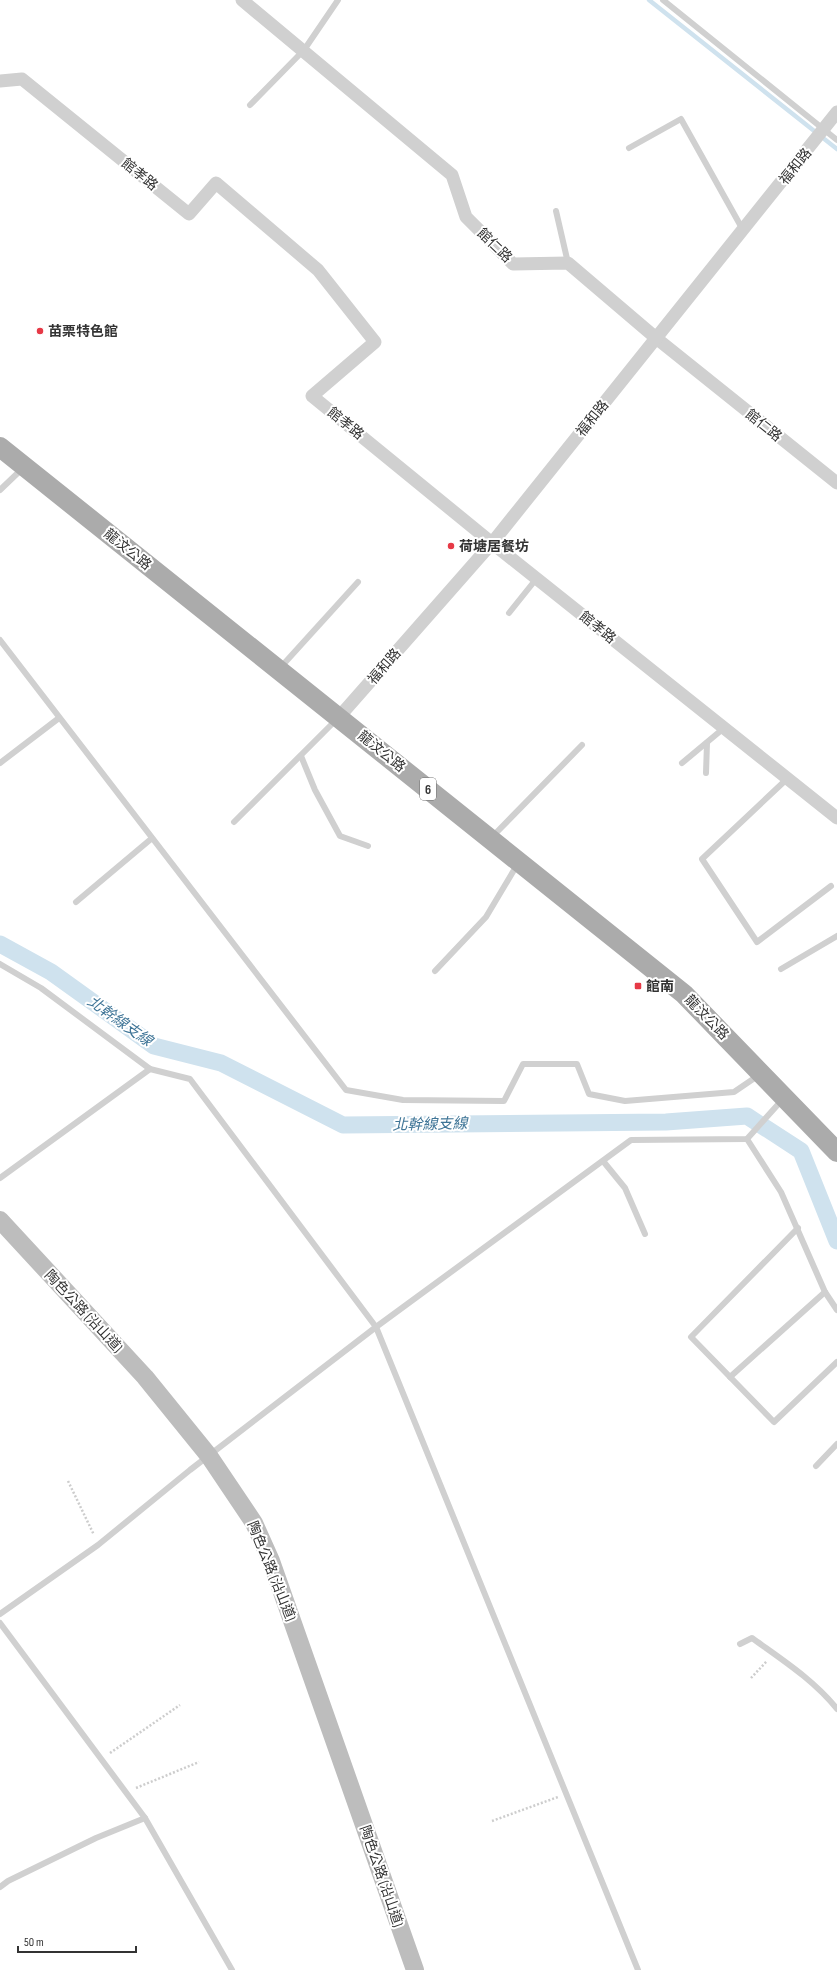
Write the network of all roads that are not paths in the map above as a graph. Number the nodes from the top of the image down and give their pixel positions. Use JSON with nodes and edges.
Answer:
{"nodes":[{"id":1,"x":242,"y":0,"type":"edge"},
{"id":2,"x":338,"y":0,"type":"edge"},
{"id":3,"x":663,"y":0,"type":"edge"},
{"id":4,"x":304,"y":50,"type":"junction"},
{"id":5,"x":0,"y":81,"type":"edge"},
{"id":6,"x":250,"y":105,"type":"dead end"},
{"id":7,"x":837,"y":112,"type":"edge"},
{"id":8,"x":824,"y":130,"type":"junction"},
{"id":9,"x":837,"y":140,"type":"edge"},
{"id":10,"x":629,"y":148,"type":"dead end"},
{"id":11,"x":556,"y":211,"type":"dead end"},
{"id":12,"x":743,"y":230,"type":"junction"},
{"id":13,"x":568,"y":263,"type":"junction"},
{"id":14,"x":656,"y":338,"type":"junction"},
{"id":15,"x":0,"y":447,"type":"edge"},
{"id":16,"x":24,"y":467,"type":"junction"},
{"id":17,"x":837,"y":483,"type":"edge"},
{"id":18,"x":0,"y":490,"type":"edge"},
{"id":19,"x":492,"y":543,"type":"junction"},
{"id":20,"x":537,"y":578,"type":"junction"},
{"id":21,"x":358,"y":582,"type":"dead end"},
{"id":22,"x":509,"y":613,"type":"dead end"},
{"id":23,"x":0,"y":640,"type":"edge"},
{"id":24,"x":278,"y":669,"type":"junction"},
{"id":25,"x":339,"y":717,"type":"junction"},
{"id":26,"x":59,"y":718,"type":"junction"},
{"id":27,"x":725,"y":728,"type":"junction"},
{"id":28,"x":707,"y":743,"type":"junction"},
{"id":29,"x":582,"y":746,"type":"dead end"},
{"id":30,"x":300,"y":756,"type":"junction"},
{"id":31,"x":0,"y":763,"type":"edge"},
{"id":32,"x":682,"y":763,"type":"dead end"},
{"id":33,"x":706,"y":774,"type":"dead end"},
{"id":34,"x":788,"y":778,"type":"junction"},
{"id":35,"x":837,"y":818,"type":"edge"},
{"id":36,"x":234,"y":822,"type":"dead end"},
{"id":37,"x":151,"y":839,"type":"junction"},
{"id":38,"x":491,"y":839,"type":"junction"},
{"id":39,"x":368,"y":846,"type":"dead end"},
{"id":40,"x":519,"y":862,"type":"junction"},
{"id":41,"x":831,"y":886,"type":"dead end"},
{"id":42,"x":76,"y":902,"type":"dead end"},
{"id":43,"x":837,"y":936,"type":"edge"},
{"id":44,"x":0,"y":964,"type":"edge"},
{"id":45,"x":781,"y":969,"type":"dead end"},
{"id":46,"x":435,"y":971,"type":"dead end"},
{"id":47,"x":150,"y":1069,"type":"junction"},
{"id":48,"x":761,"y":1073,"type":"junction"},
{"id":49,"x":784,"y":1097,"type":"junction"},
{"id":50,"x":747,"y":1139,"type":"junction"},
{"id":51,"x":837,"y":1152,"type":"edge"},
{"id":52,"x":603,"y":1161,"type":"junction"},
{"id":53,"x":0,"y":1178,"type":"edge"},
{"id":54,"x":0,"y":1220,"type":"edge"},
{"id":55,"x":798,"y":1228,"type":"junction"},
{"id":56,"x":645,"y":1234,"type":"dead end"},
{"id":57,"x":825,"y":1292,"type":"junction"},
{"id":58,"x":837,"y":1310,"type":"edge"},
{"id":59,"x":376,"y":1327,"type":"junction"},
{"id":60,"x":837,"y":1362,"type":"edge"},
{"id":61,"x":730,"y":1377,"type":"junction"},
{"id":62,"x":837,"y":1444,"type":"edge"},
{"id":63,"x":209,"y":1456,"type":"junction"},
{"id":64,"x":816,"y":1466,"type":"dead end"},
{"id":65,"x":0,"y":1614,"type":"edge"},
{"id":66,"x":0,"y":1623,"type":"edge"},
{"id":67,"x":740,"y":1644,"type":"dead end"},
{"id":68,"x":837,"y":1709,"type":"edge"},
{"id":69,"x":145,"y":1818,"type":"junction"},
{"id":70,"x":0,"y":1887,"type":"edge"},
{"id":71,"x":232,"y":1970,"type":"edge"},
{"id":72,"x":415,"y":1970,"type":"edge"},
{"id":73,"x":638,"y":1970,"type":"edge"}],
"edges":[{"from":1,"to":4,"type":"street","name":"館仁路"},
{"from":2,"to":4,"type":"lane"},
{"from":3,"to":8,"type":"lane"},
{"from":4,"to":6,"type":"lane"},
{"from":4,"to":13,"type":"street","name":"館仁路"},
{"from":5,"to":19,"type":"street","name":"館孝路"},
{"from":7,"to":8,"type":"street","name":"福和路"},
{"from":8,"to":9,"type":"lane"},
{"from":8,"to":12,"type":"street","name":"福和路"},
{"from":10,"to":12,"type":"lane"},
{"from":11,"to":13,"type":"lane"},
{"from":12,"to":14,"type":"street","name":"福和路"},
{"from":13,"to":14,"type":"street","name":"館仁路"},
{"from":14,"to":17,"type":"street","name":"館仁路"},
{"from":14,"to":19,"type":"street","name":"福和路"},
{"from":15,"to":16,"type":"main road","name":"龍汶公路","number":"6"},
{"from":16,"to":18,"type":"lane"},
{"from":16,"to":24,"type":"main road","name":"龍汶公路","number":"6"},
{"from":19,"to":20,"type":"street","name":"館孝路"},
{"from":19,"to":25,"type":"street","name":"福和路"},
{"from":20,"to":22,"type":"lane"},
{"from":20,"to":27,"type":"street","name":"館孝路"},
{"from":21,"to":24,"type":"lane"},
{"from":23,"to":26,"type":"lane"},
{"from":24,"to":25,"type":"main road","name":"龍汶公路","number":"6"},
{"from":25,"to":30,"type":"lane"},
{"from":25,"to":38,"type":"main road","name":"龍汶公路","number":"6"},
{"from":26,"to":31,"type":"lane"},
{"from":26,"to":37,"type":"lane"},
{"from":27,"to":28,"type":"lane"},
{"from":27,"to":34,"type":"street","name":"館孝路"},
{"from":28,"to":32,"type":"lane"},
{"from":28,"to":33,"type":"lane"},
{"from":29,"to":38,"type":"lane"},
{"from":30,"to":36,"type":"lane"},
{"from":30,"to":39,"type":"lane"},
{"from":34,"to":35,"type":"street","name":"館孝路"},
{"from":34,"to":41,"type":"lane"},
{"from":37,"to":42,"type":"lane"},
{"from":37,"to":48,"type":"lane"},
{"from":38,"to":40,"type":"main road","name":"龍汶公路","number":"6"},
{"from":40,"to":46,"type":"lane"},
{"from":40,"to":48,"type":"main road","name":"龍汶公路","number":"6"},
{"from":43,"to":45,"type":"lane"},
{"from":44,"to":47,"type":"lane"},
{"from":47,"to":53,"type":"lane"},
{"from":47,"to":59,"type":"lane"},
{"from":48,"to":49,"type":"main road","name":"龍汶公路","number":"6"},
{"from":49,"to":50,"type":"lane"},
{"from":49,"to":51,"type":"main road","name":"龍汶公路","number":"6"},
{"from":50,"to":52,"type":"lane"},
{"from":50,"to":55,"type":"lane"},
{"from":52,"to":56,"type":"lane"},
{"from":52,"to":59,"type":"lane"},
{"from":54,"to":63,"type":"main road","name":"陶色公路 (沿山道)"},
{"from":55,"to":57,"type":"lane"},
{"from":55,"to":61,"type":"lane"},
{"from":57,"to":58,"type":"lane"},
{"from":57,"to":61,"type":"lane"},
{"from":59,"to":63,"type":"lane"},
{"from":59,"to":73,"type":"lane"},
{"from":60,"to":61,"type":"lane"},
{"from":62,"to":64,"type":"lane"},
{"from":63,"to":65,"type":"lane"},
{"from":63,"to":72,"type":"main road","name":"陶色公路 (沿山道)"},
{"from":66,"to":69,"type":"lane"},
{"from":67,"to":68,"type":"lane"},
{"from":69,"to":70,"type":"lane"},
{"from":69,"to":71,"type":"lane"}]}
